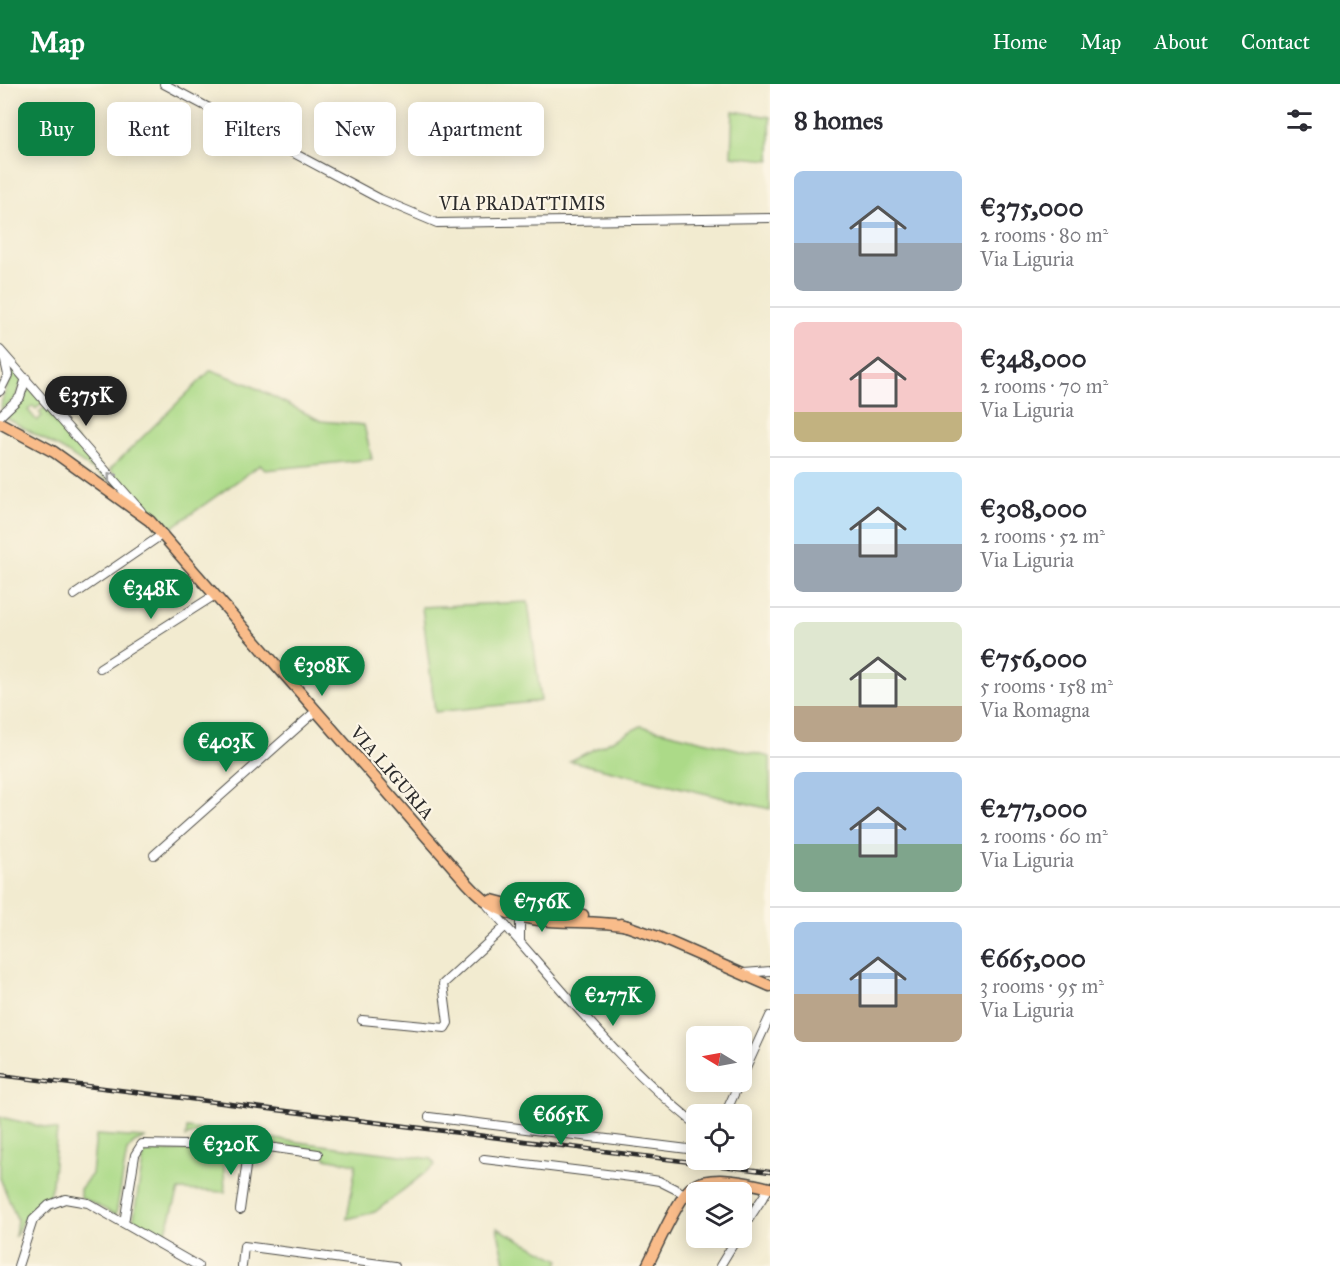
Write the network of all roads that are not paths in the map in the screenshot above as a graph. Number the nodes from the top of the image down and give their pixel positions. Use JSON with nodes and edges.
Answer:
{"nodes":[{"id":1,"x":164,"y":84,"type":"edge"},
{"id":2,"x":770,"y":218,"type":"edge"},
{"id":3,"x":1,"y":350,"type":"edge"},
{"id":4,"x":26,"y":378,"type":"junction"},
{"id":5,"x":0,"y":391,"type":"edge"},
{"id":6,"x":0,"y":416,"type":"edge"},
{"id":7,"x":0,"y":423,"type":"edge"},
{"id":8,"x":150,"y":521,"type":"junction"},
{"id":9,"x":163,"y":534,"type":"junction"},
{"id":10,"x":74,"y":595,"type":"dead end"},
{"id":11,"x":215,"y":595,"type":"junction"},
{"id":12,"x":100,"y":668,"type":"dead end"},
{"id":13,"x":316,"y":711,"type":"junction"},
{"id":14,"x":154,"y":855,"type":"dead end"},
{"id":15,"x":504,"y":909,"type":"junction"},
{"id":16,"x":522,"y":916,"type":"junction"},
{"id":17,"x":506,"y":926,"type":"junction"},
{"id":18,"x":627,"y":926,"type":"junction"},
{"id":19,"x":520,"y":941,"type":"junction"},
{"id":20,"x":770,"y":971,"type":"edge"},
{"id":21,"x":738,"y":973,"type":"junction"},
{"id":22,"x":770,"y":986,"type":"edge"},
{"id":23,"x":769,"y":1019,"type":"edge"},
{"id":24,"x":362,"y":1020,"type":"dead end"},
{"id":25,"x":730,"y":1104,"type":"edge"},
{"id":26,"x":686,"y":1115,"type":"edge"},
{"id":27,"x":429,"y":1116,"type":"dead end"},
{"id":28,"x":249,"y":1145,"type":"junction"},
{"id":29,"x":686,"y":1149,"type":"edge"},
{"id":30,"x":318,"y":1154,"type":"dead end"},
{"id":31,"x":484,"y":1159,"type":"dead end"},
{"id":32,"x":770,"y":1188,"type":"edge"},
{"id":33,"x":685,"y":1194,"type":"junction"},
{"id":34,"x":240,"y":1210,"type":"dead end"},
{"id":35,"x":752,"y":1215,"type":"edge"},
{"id":36,"x":124,"y":1223,"type":"junction"},
{"id":37,"x":731,"y":1248,"type":"edge"},
{"id":38,"x":18,"y":1266,"type":"edge"},
{"id":39,"x":198,"y":1266,"type":"edge"},
{"id":40,"x":242,"y":1266,"type":"edge"},
{"id":41,"x":395,"y":1266,"type":"edge"},
{"id":42,"x":647,"y":1266,"type":"edge"},
{"id":43,"x":720,"y":1266,"type":"edge"}],
"edges":[{"from":1,"to":2,"type":"street","name":"VIA PRADATTIMIS"},
{"from":3,"to":4,"type":"street","name":"VIA LIGURIA"},
{"from":3,"to":5,"type":"street","name":"VIA LIGURIA"},
{"from":4,"to":6,"type":"street"},
{"from":8,"to":4,"type":"street","name":"VIA LIGURIA","one_way":true},
{"from":7,"to":8,"type":"main road"},
{"from":8,"to":9,"type":"main road","name":"VIA LIGURIA"},
{"from":9,"to":10,"type":"street"},
{"from":9,"to":11,"type":"main road","name":"VIA LIGURIA"},
{"from":11,"to":12,"type":"street"},
{"from":11,"to":13,"type":"main road","name":"VIA LIGURIA"},
{"from":13,"to":14,"type":"street"},
{"from":13,"to":15,"type":"main road","name":"VIA LIGURIA"},
{"from":15,"to":16,"type":"main road"},
{"from":15,"to":16,"type":"street"},
{"from":15,"to":17,"type":"street"},
{"from":15,"to":18,"type":"main road"},
{"from":16,"to":18,"type":"main road"},
{"from":16,"to":19,"type":"street"},
{"from":17,"to":19,"type":"street"},
{"from":17,"to":24,"type":"street"},
{"from":18,"to":21,"type":"main road"},
{"from":19,"to":26,"type":"street"},
{"from":20,"to":21,"type":"street"},
{"from":21,"to":22,"type":"main road"},
{"from":23,"to":25,"type":"street"},
{"from":27,"to":29,"type":"street"},
{"from":28,"to":30,"type":"street"},
{"from":28,"to":34,"type":"street"},
{"from":28,"to":36,"type":"street"},
{"from":31,"to":33,"type":"street"},
{"from":32,"to":33,"type":"main road"},
{"from":32,"to":35,"type":"street"},
{"from":33,"to":42,"type":"main road"},
{"from":36,"to":38,"type":"street"},
{"from":36,"to":39,"type":"street"},
{"from":37,"to":43,"type":"street"},
{"from":40,"to":41,"type":"street"}]}
